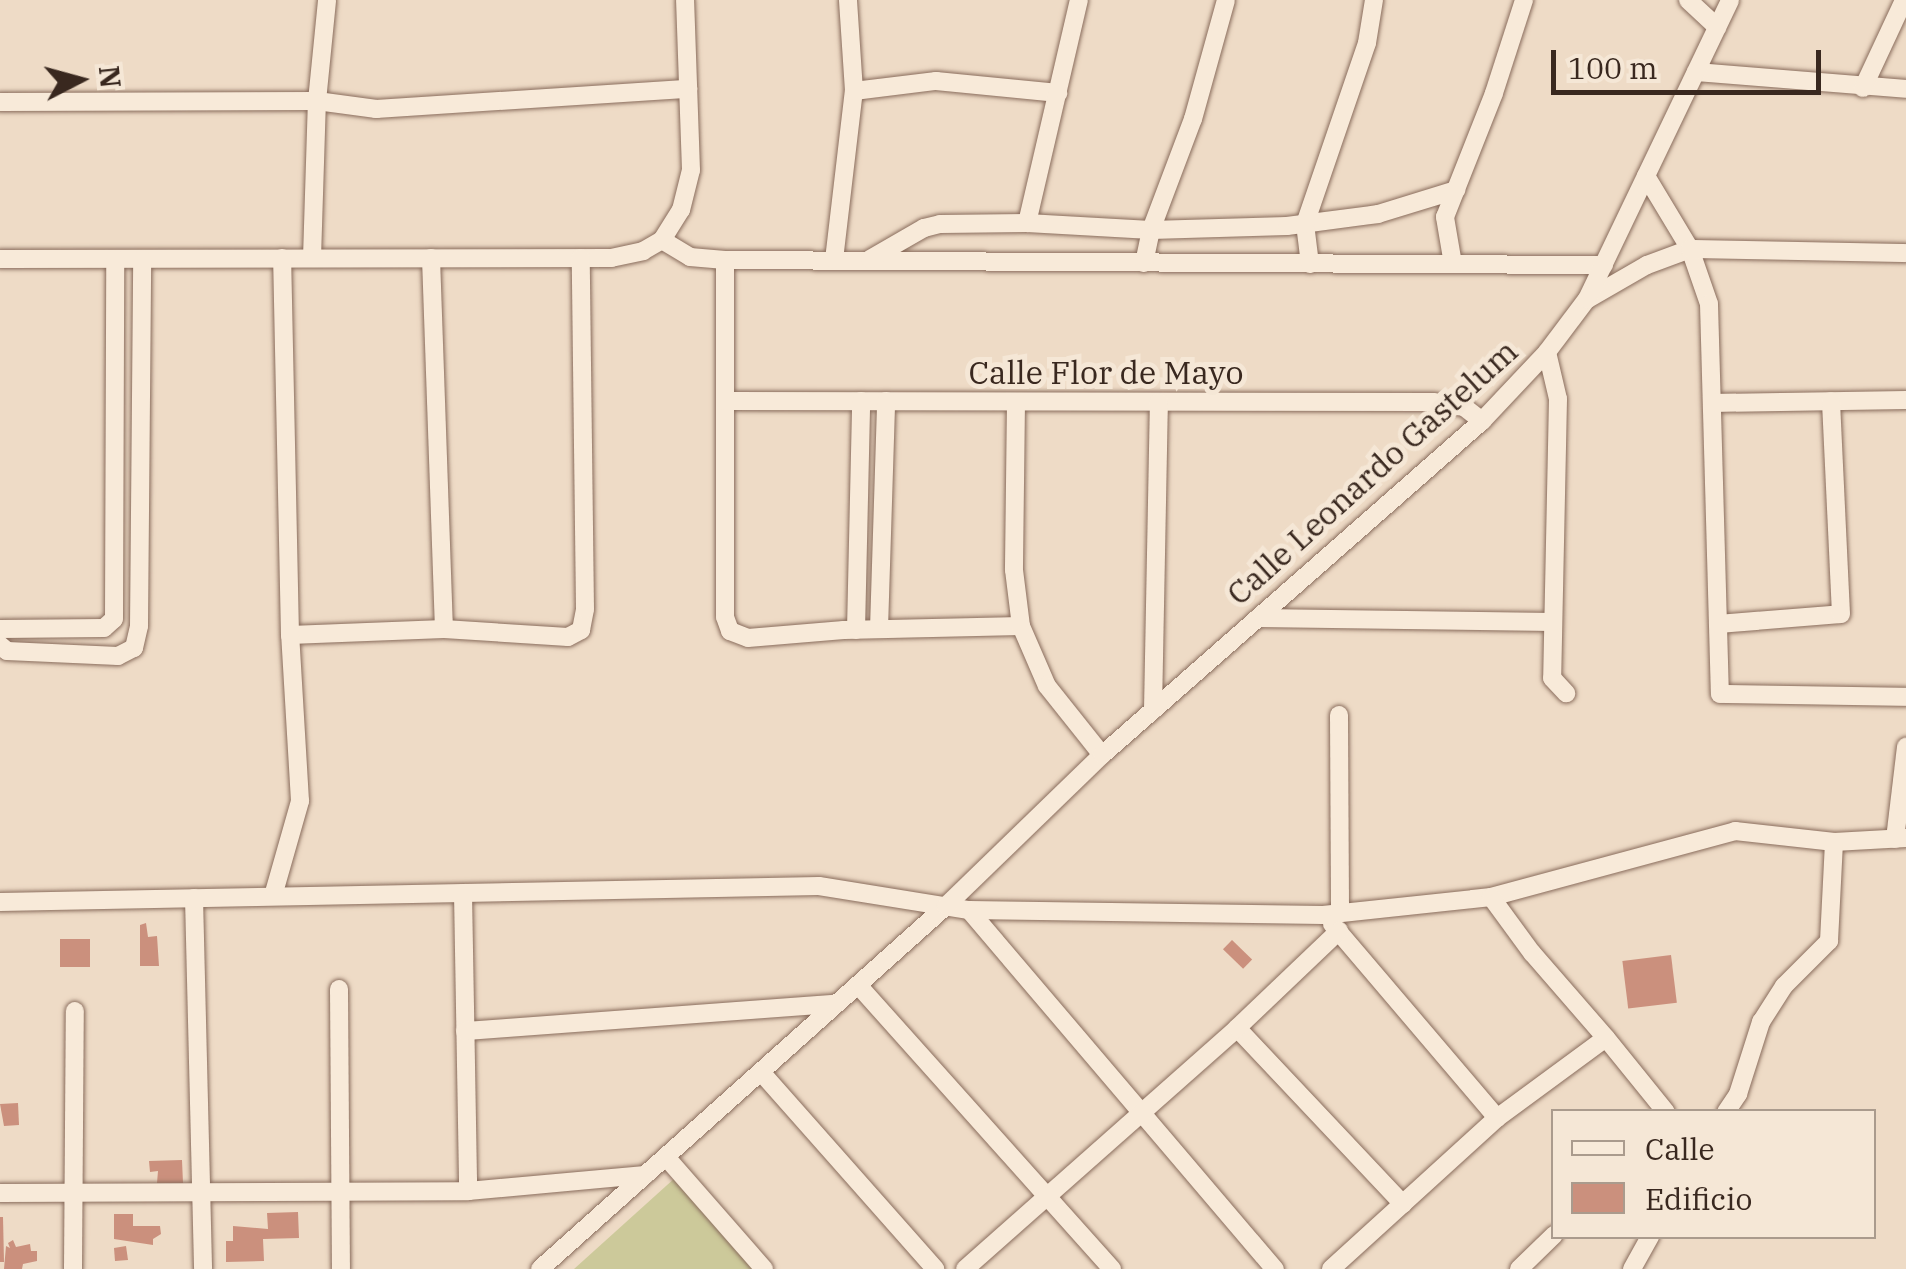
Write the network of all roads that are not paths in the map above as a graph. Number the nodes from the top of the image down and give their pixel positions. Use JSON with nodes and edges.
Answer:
{"nodes":[{"id":1,"x":327,"y":0,"type":"edge"},
{"id":2,"x":685,"y":0,"type":"edge"},
{"id":3,"x":848,"y":0,"type":"edge"},
{"id":4,"x":1078,"y":0,"type":"edge"},
{"id":5,"x":1226,"y":0,"type":"edge"},
{"id":6,"x":1374,"y":0,"type":"edge"},
{"id":7,"x":1524,"y":0,"type":"edge"},
{"id":8,"x":1688,"y":0,"type":"edge"},
{"id":9,"x":1730,"y":0,"type":"edge"},
{"id":10,"x":1904,"y":0,"type":"edge"},
{"id":11,"x":1717,"y":27,"type":"junction"},
{"id":12,"x":1696,"y":72,"type":"junction"},
{"id":13,"x":1863,"y":88,"type":"junction"},
{"id":14,"x":688,"y":89,"type":"junction"},
{"id":15,"x":1906,"y":89,"type":"edge"},
{"id":16,"x":854,"y":91,"type":"junction"},
{"id":17,"x":1058,"y":93,"type":"junction"},
{"id":18,"x":318,"y":101,"type":"junction"},
{"id":19,"x":0,"y":102,"type":"edge"},
{"id":20,"x":1646,"y":176,"type":"junction"},
{"id":21,"x":1456,"y":190,"type":"junction"},
{"id":22,"x":1027,"y":223,"type":"junction"},
{"id":23,"x":1305,"y":224,"type":"junction"},
{"id":24,"x":1150,"y":230,"type":"junction"},
{"id":25,"x":662,"y":240,"type":"junction"},
{"id":26,"x":1690,"y":249,"type":"junction"},
{"id":27,"x":1906,"y":253,"type":"edge"},
{"id":28,"x":115,"y":258,"type":"junction"},
{"id":29,"x":142,"y":258,"type":"junction"},
{"id":30,"x":282,"y":258,"type":"junction"},
{"id":31,"x":312,"y":258,"type":"junction"},
{"id":32,"x":432,"y":258,"type":"junction"},
{"id":33,"x":581,"y":258,"type":"junction"},
{"id":34,"x":0,"y":259,"type":"edge"},
{"id":35,"x":726,"y":260,"type":"junction"},
{"id":36,"x":834,"y":260,"type":"junction"},
{"id":37,"x":868,"y":261,"type":"junction"},
{"id":38,"x":1144,"y":263,"type":"junction"},
{"id":39,"x":1310,"y":264,"type":"junction"},
{"id":40,"x":1454,"y":264,"type":"junction"},
{"id":41,"x":1604,"y":265,"type":"junction"},
{"id":42,"x":1587,"y":299,"type":"junction"},
{"id":43,"x":1548,"y":352,"type":"junction"},
{"id":44,"x":1906,"y":400,"type":"edge"},
{"id":45,"x":725,"y":401,"type":"junction"},
{"id":46,"x":1831,"y":401,"type":"junction"},
{"id":47,"x":861,"y":402,"type":"junction"},
{"id":48,"x":886,"y":402,"type":"junction"},
{"id":49,"x":1016,"y":402,"type":"junction"},
{"id":50,"x":1159,"y":402,"type":"junction"},
{"id":51,"x":1712,"y":403,"type":"junction"},
{"id":52,"x":1482,"y":421,"type":"junction"},
{"id":53,"x":1258,"y":618,"type":"junction"},
{"id":54,"x":1553,"y":622,"type":"junction"},
{"id":55,"x":1718,"y":624,"type":"junction"},
{"id":56,"x":1020,"y":626,"type":"junction"},
{"id":57,"x":0,"y":629,"type":"edge"},
{"id":58,"x":444,"y":629,"type":"junction"},
{"id":59,"x":879,"y":629,"type":"junction"},
{"id":60,"x":856,"y":630,"type":"junction"},
{"id":61,"x":290,"y":636,"type":"junction"},
{"id":62,"x":0,"y":645,"type":"edge"},
{"id":63,"x":1566,"y":692,"type":"dead end"},
{"id":64,"x":1906,"y":697,"type":"edge"},
{"id":65,"x":1154,"y":710,"type":"junction"},
{"id":66,"x":1340,"y":715,"type":"dead end"},
{"id":67,"x":1906,"y":747,"type":"edge"},
{"id":68,"x":1102,"y":756,"type":"junction"},
{"id":69,"x":1900,"y":838,"type":"edge"},
{"id":70,"x":1834,"y":842,"type":"junction"},
{"id":71,"x":463,"y":893,"type":"junction"},
{"id":72,"x":274,"y":896,"type":"junction"},
{"id":73,"x":1491,"y":897,"type":"junction"},
{"id":74,"x":194,"y":898,"type":"junction"},
{"id":75,"x":0,"y":902,"type":"edge"},
{"id":76,"x":946,"y":906,"type":"junction"},
{"id":77,"x":969,"y":910,"type":"junction"},
{"id":78,"x":1334,"y":920,"type":"junction"},
{"id":79,"x":858,"y":986,"type":"junction"},
{"id":80,"x":339,"y":989,"type":"dead end"},
{"id":81,"x":836,"y":1004,"type":"junction"},
{"id":82,"x":74,"y":1012,"type":"dead end"},
{"id":83,"x":1237,"y":1028,"type":"junction"},
{"id":84,"x":465,"y":1031,"type":"junction"},
{"id":85,"x":1606,"y":1038,"type":"junction"},
{"id":86,"x":760,"y":1072,"type":"junction"},
{"id":87,"x":1664,"y":1109,"type":"edge"},
{"id":88,"x":1728,"y":1109,"type":"edge"},
{"id":89,"x":1138,"y":1112,"type":"junction"},
{"id":90,"x":1497,"y":1118,"type":"junction"},
{"id":91,"x":666,"y":1157,"type":"junction"},
{"id":92,"x":645,"y":1175,"type":"junction"},
{"id":93,"x":468,"y":1191,"type":"junction"},
{"id":94,"x":0,"y":1193,"type":"edge"},
{"id":95,"x":341,"y":1193,"type":"junction"},
{"id":96,"x":202,"y":1195,"type":"junction"},
{"id":97,"x":72,"y":1196,"type":"junction"},
{"id":98,"x":1045,"y":1196,"type":"junction"},
{"id":99,"x":1402,"y":1204,"type":"junction"},
{"id":100,"x":1551,"y":1238,"type":"edge"},
{"id":101,"x":1648,"y":1239,"type":"edge"},
{"id":102,"x":73,"y":1269,"type":"edge"},
{"id":103,"x":204,"y":1269,"type":"edge"},
{"id":104,"x":341,"y":1269,"type":"edge"},
{"id":105,"x":540,"y":1269,"type":"edge"},
{"id":106,"x":764,"y":1269,"type":"edge"},
{"id":107,"x":935,"y":1269,"type":"edge"},
{"id":108,"x":965,"y":1269,"type":"edge"},
{"id":109,"x":1112,"y":1269,"type":"edge"},
{"id":110,"x":1275,"y":1269,"type":"edge"},
{"id":111,"x":1331,"y":1269,"type":"edge"},
{"id":112,"x":1519,"y":1269,"type":"edge"},
{"id":113,"x":1632,"y":1269,"type":"edge"}],
"edges":[{"from":1,"to":18,"type":"street"},
{"from":2,"to":14,"type":"street"},
{"from":3,"to":16,"type":"street"},
{"from":4,"to":17,"type":"street"},
{"from":5,"to":24,"type":"street"},
{"from":6,"to":23,"type":"street"},
{"from":7,"to":21,"type":"street"},
{"from":8,"to":11,"type":"street"},
{"from":9,"to":11,"type":"street","name":"Calle Leonardo Gastelum"},
{"from":10,"to":13,"type":"street"},
{"from":11,"to":12,"type":"street","name":"Calle Leonardo Gastelum"},
{"from":12,"to":13,"type":"street"},
{"from":12,"to":20,"type":"street","name":"Calle Leonardo Gastelum"},
{"from":13,"to":15,"type":"street"},
{"from":14,"to":18,"type":"street"},
{"from":14,"to":25,"type":"street"},
{"from":16,"to":17,"type":"street"},
{"from":16,"to":36,"type":"street"},
{"from":17,"to":22,"type":"street"},
{"from":18,"to":19,"type":"street"},
{"from":18,"to":31,"type":"street"},
{"from":20,"to":26,"type":"street"},
{"from":20,"to":41,"type":"street","name":"Calle Leonardo Gastelum"},
{"from":21,"to":23,"type":"street"},
{"from":21,"to":40,"type":"street"},
{"from":22,"to":24,"type":"street"},
{"from":22,"to":37,"type":"street"},
{"from":23,"to":24,"type":"street"},
{"from":23,"to":39,"type":"street"},
{"from":24,"to":38,"type":"street"},
{"from":25,"to":33,"type":"street"},
{"from":25,"to":35,"type":"street"},
{"from":26,"to":27,"type":"street"},
{"from":26,"to":42,"type":"street"},
{"from":26,"to":51,"type":"street"},
{"from":28,"to":29,"type":"street"},
{"from":28,"to":34,"type":"street"},
{"from":28,"to":57,"type":"street"},
{"from":29,"to":30,"type":"street"},
{"from":29,"to":62,"type":"street"},
{"from":30,"to":31,"type":"street"},
{"from":30,"to":61,"type":"street"},
{"from":31,"to":32,"type":"street"},
{"from":32,"to":33,"type":"street"},
{"from":32,"to":58,"type":"street"},
{"from":33,"to":58,"type":"street"},
{"from":35,"to":36,"type":"street"},
{"from":35,"to":45,"type":"street"},
{"from":36,"to":37,"type":"street"},
{"from":37,"to":38,"type":"street"},
{"from":38,"to":39,"type":"street"},
{"from":39,"to":40,"type":"street"},
{"from":40,"to":41,"type":"street"},
{"from":41,"to":42,"type":"street","name":"Calle Leonardo Gastelum"},
{"from":42,"to":43,"type":"street","name":"Calle Leonardo Gastelum"},
{"from":43,"to":52,"type":"street","name":"Calle Leonardo Gastelum"},
{"from":43,"to":54,"type":"street"},
{"from":44,"to":46,"type":"street"},
{"from":45,"to":47,"type":"street","name":"Calle Flor de Mayo"},
{"from":45,"to":60,"type":"street"},
{"from":46,"to":51,"type":"street"},
{"from":46,"to":55,"type":"street"},
{"from":47,"to":48,"type":"street","name":"Calle Flor de Mayo"},
{"from":47,"to":60,"type":"street"},
{"from":48,"to":49,"type":"street","name":"Calle Flor de Mayo"},
{"from":48,"to":59,"type":"street"},
{"from":49,"to":50,"type":"street","name":"Calle Flor de Mayo"},
{"from":49,"to":56,"type":"street"},
{"from":50,"to":52,"type":"street","name":"Calle Flor de Mayo"},
{"from":50,"to":65,"type":"street"},
{"from":51,"to":55,"type":"street"},
{"from":52,"to":53,"type":"street","name":"Calle Leonardo Gastelum"},
{"from":53,"to":54,"type":"street"},
{"from":53,"to":65,"type":"street","name":"Calle Leonardo Gastelum"},
{"from":54,"to":63,"type":"street"},
{"from":55,"to":64,"type":"street"},
{"from":56,"to":59,"type":"street"},
{"from":56,"to":68,"type":"street"},
{"from":58,"to":61,"type":"street"},
{"from":59,"to":60,"type":"street"},
{"from":61,"to":72,"type":"street"},
{"from":65,"to":68,"type":"street","name":"Calle Leonardo Gastelum"},
{"from":66,"to":78,"type":"street"},
{"from":67,"to":69,"type":"street"},
{"from":68,"to":76,"type":"street","name":"Calle Leonardo Gastelum"},
{"from":69,"to":70,"type":"street"},
{"from":70,"to":73,"type":"street"},
{"from":70,"to":88,"type":"street"},
{"from":71,"to":72,"type":"street"},
{"from":71,"to":76,"type":"street"},
{"from":71,"to":84,"type":"street"},
{"from":72,"to":74,"type":"street"},
{"from":73,"to":78,"type":"street"},
{"from":73,"to":85,"type":"street"},
{"from":74,"to":75,"type":"street"},
{"from":74,"to":96,"type":"street"},
{"from":76,"to":77,"type":"street"},
{"from":76,"to":79,"type":"street","name":"Calle Leonardo Gastelum"},
{"from":77,"to":78,"type":"street"},
{"from":77,"to":89,"type":"street"},
{"from":78,"to":83,"type":"street"},
{"from":78,"to":90,"type":"street"},
{"from":79,"to":81,"type":"street","name":"Calle Leonardo Gastelum"},
{"from":79,"to":98,"type":"street"},
{"from":80,"to":95,"type":"street"},
{"from":81,"to":84,"type":"street"},
{"from":81,"to":86,"type":"street","name":"Calle Leonardo Gastelum"},
{"from":82,"to":97,"type":"street"},
{"from":83,"to":89,"type":"street"},
{"from":83,"to":99,"type":"street"},
{"from":84,"to":93,"type":"street"},
{"from":85,"to":87,"type":"street"},
{"from":85,"to":90,"type":"street"},
{"from":86,"to":91,"type":"street","name":"Calle Leonardo Gastelum"},
{"from":86,"to":107,"type":"street"},
{"from":89,"to":98,"type":"street"},
{"from":89,"to":110,"type":"street"},
{"from":90,"to":99,"type":"street"},
{"from":91,"to":92,"type":"street","name":"Calle Leonardo Gastelum"},
{"from":91,"to":106,"type":"street"},
{"from":92,"to":93,"type":"street"},
{"from":92,"to":105,"type":"street","name":"Calle Leonardo Gastelum"},
{"from":93,"to":95,"type":"street"},
{"from":94,"to":97,"type":"street"},
{"from":95,"to":96,"type":"street"},
{"from":95,"to":104,"type":"street"},
{"from":96,"to":97,"type":"street"},
{"from":96,"to":103,"type":"street"},
{"from":97,"to":102,"type":"street"},
{"from":98,"to":108,"type":"street"},
{"from":98,"to":109,"type":"street"},
{"from":99,"to":111,"type":"street"},
{"from":100,"to":112,"type":"street"},
{"from":101,"to":113,"type":"street"}]}
